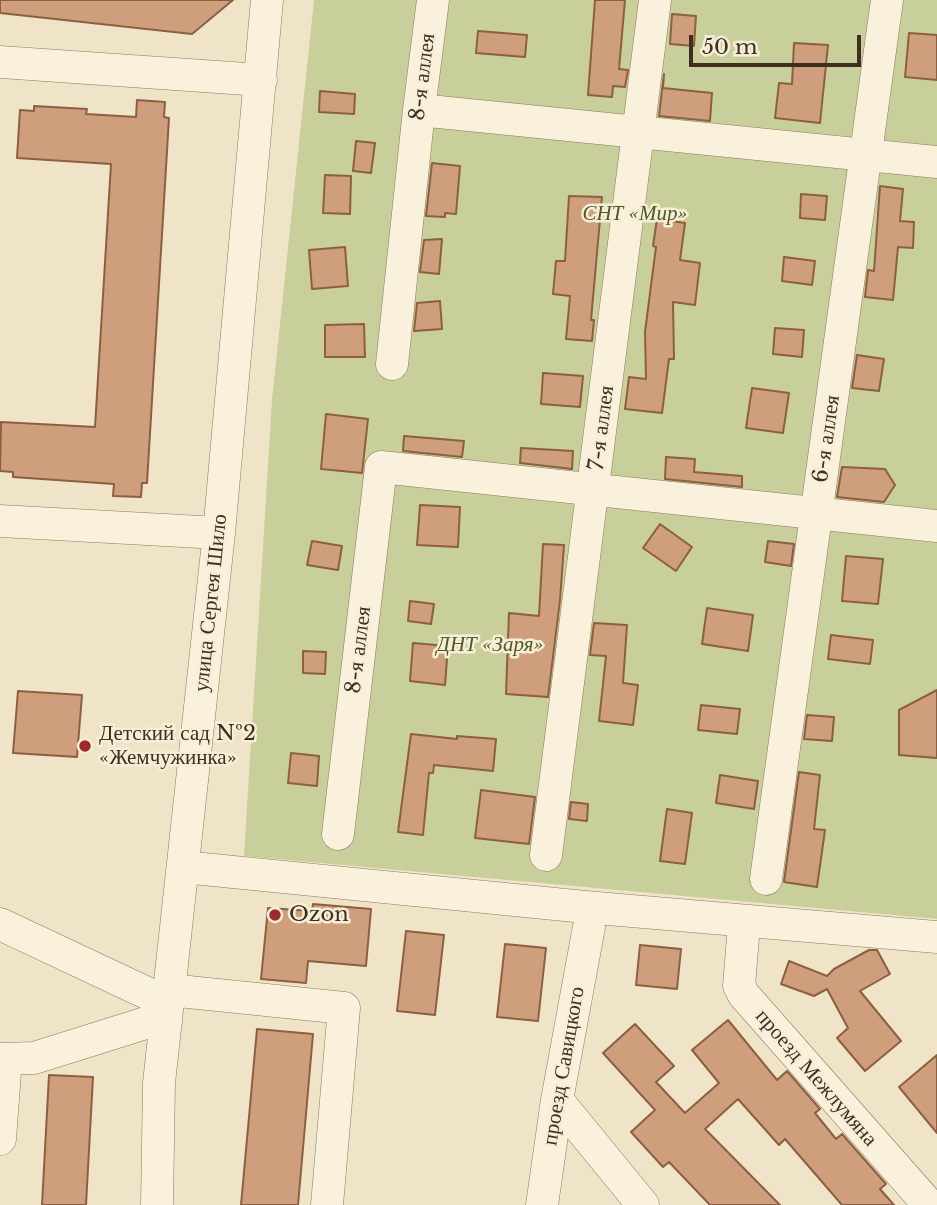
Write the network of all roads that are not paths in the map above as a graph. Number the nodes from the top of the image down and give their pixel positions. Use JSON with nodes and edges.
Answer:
{"nodes":[{"id":1,"x":267,"y":0,"type":"edge"},
{"id":2,"x":433,"y":0,"type":"edge"},
{"id":3,"x":655,"y":0,"type":"edge"},
{"id":4,"x":887,"y":0,"type":"edge"},
{"id":5,"x":0,"y":69,"type":"edge"},
{"id":6,"x":261,"y":80,"type":"junction"},
{"id":7,"x":419,"y":110,"type":"junction"},
{"id":8,"x":639,"y":132,"type":"junction"},
{"id":9,"x":865,"y":155,"type":"junction"},
{"id":10,"x":937,"y":162,"type":"edge"},
{"id":11,"x":392,"y":364,"type":"dead end"},
{"id":12,"x":594,"y":490,"type":"junction"},
{"id":13,"x":817,"y":513,"type":"junction"},
{"id":14,"x":0,"y":521,"type":"edge"},
{"id":15,"x":937,"y":526,"type":"edge"},
{"id":16,"x":219,"y":533,"type":"junction"},
{"id":17,"x":338,"y":834,"type":"dead end"},
{"id":18,"x":546,"y":855,"type":"dead end"},
{"id":19,"x":183,"y":867,"type":"junction"},
{"id":20,"x":766,"y":878,"type":"dead end"},
{"id":21,"x":0,"y":924,"type":"edge"},
{"id":22,"x":589,"y":927,"type":"dead end"},
{"id":23,"x":743,"y":937,"type":"dead end"},
{"id":24,"x":937,"y":937,"type":"edge"},
{"id":25,"x":0,"y":947,"type":"edge"},
{"id":26,"x":164,"y":1009,"type":"junction"},
{"id":27,"x":3,"y":1059,"type":"edge"},
{"id":28,"x":557,"y":1101,"type":"junction"},
{"id":29,"x":0,"y":1139,"type":"edge"},
{"id":30,"x":157,"y":1205,"type":"edge"},
{"id":31,"x":327,"y":1205,"type":"edge"},
{"id":32,"x":542,"y":1205,"type":"edge"},
{"id":33,"x":643,"y":1205,"type":"edge"},
{"id":34,"x":929,"y":1205,"type":"edge"}],
"edges":[{"from":1,"to":6,"type":"street","name":"улица Сергея Шило"},
{"from":2,"to":7,"type":"street","name":"8-я аллея"},
{"from":3,"to":8,"type":"street","name":"7-я аллея"},
{"from":4,"to":9,"type":"street","name":"6-я аллея"},
{"from":5,"to":6,"type":"street"},
{"from":6,"to":16,"type":"street","name":"улица Сергея Шило"},
{"from":7,"to":8,"type":"street"},
{"from":7,"to":11,"type":"street","name":"8-я аллея"},
{"from":8,"to":9,"type":"street"},
{"from":8,"to":12,"type":"street","name":"7-я аллея"},
{"from":9,"to":10,"type":"street"},
{"from":9,"to":13,"type":"street","name":"6-я аллея"},
{"from":12,"to":13,"type":"street"},
{"from":12,"to":17,"type":"street","name":"8-я аллея"},
{"from":12,"to":18,"type":"street","name":"7-я аллея"},
{"from":13,"to":15,"type":"street"},
{"from":13,"to":20,"type":"street","name":"6-я аллея"},
{"from":14,"to":16,"type":"street"},
{"from":16,"to":19,"type":"street","name":"улица Сергея Шило"},
{"from":19,"to":24,"type":"street"},
{"from":19,"to":26,"type":"street","name":"улица Сергея Шило"},
{"from":21,"to":26,"type":"street"},
{"from":22,"to":28,"type":"street","name":"проезд Савицкого"},
{"from":23,"to":34,"type":"street","name":"проезд Межлумяна"},
{"from":25,"to":26,"type":"street"},
{"from":26,"to":27,"type":"street"},
{"from":26,"to":30,"type":"street","name":"улица Сергея Шило"},
{"from":26,"to":31,"type":"street"},
{"from":27,"to":29,"type":"street"},
{"from":28,"to":32,"type":"street","name":"проезд Савицкого"},
{"from":28,"to":33,"type":"street"}]}
